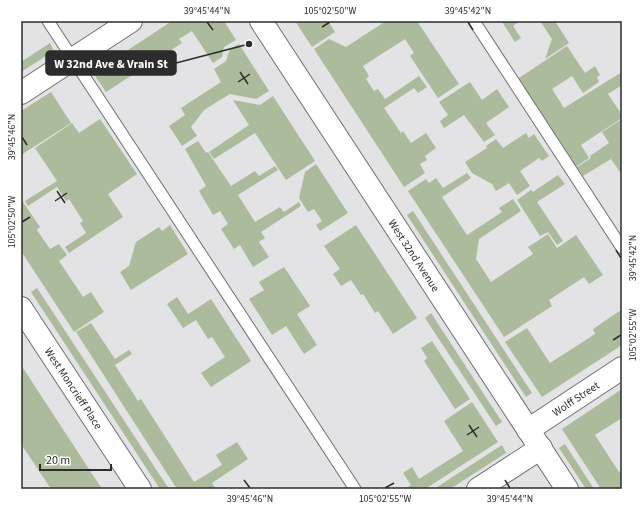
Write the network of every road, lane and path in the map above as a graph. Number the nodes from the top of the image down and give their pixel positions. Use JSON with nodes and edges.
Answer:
{"nodes":[{"id":1,"x":48,"y":21,"type":"edge"},
{"id":2,"x":131,"y":21,"type":"edge"},
{"id":3,"x":261,"y":21,"type":"edge"},
{"id":4,"x":474,"y":21,"type":"edge"},
{"id":5,"x":72,"y":59,"type":"junction"},
{"id":6,"x":21,"y":93,"type":"edge"},
{"id":7,"x":622,"y":248,"type":"edge"},
{"id":8,"x":21,"y":308,"type":"edge"},
{"id":9,"x":622,"y":368,"type":"edge"},
{"id":10,"x":528,"y":430,"type":"junction"},
{"id":11,"x":541,"y":448,"type":"junction"},
{"id":12,"x":140,"y":489,"type":"edge"},
{"id":13,"x":355,"y":489,"type":"edge"},
{"id":14,"x":478,"y":489,"type":"edge"},
{"id":15,"x":567,"y":489,"type":"edge"}],
"edges":[{"from":1,"to":5,"type":"lane"},
{"from":2,"to":5,"type":"street"},
{"from":3,"to":10,"type":"street","name":"West 32nd Avenue"},
{"from":4,"to":7,"type":"lane"},
{"from":5,"to":6,"type":"street"},
{"from":5,"to":13,"type":"lane"},
{"from":8,"to":12,"type":"street","name":"West Moncrieff Place"},
{"from":9,"to":10,"type":"street","name":"Wolff Street"},
{"from":10,"to":11,"type":"street","name":"West 32nd Avenue"},
{"from":11,"to":14,"type":"street"},
{"from":11,"to":15,"type":"street","name":"West 32nd Avenue"}]}
